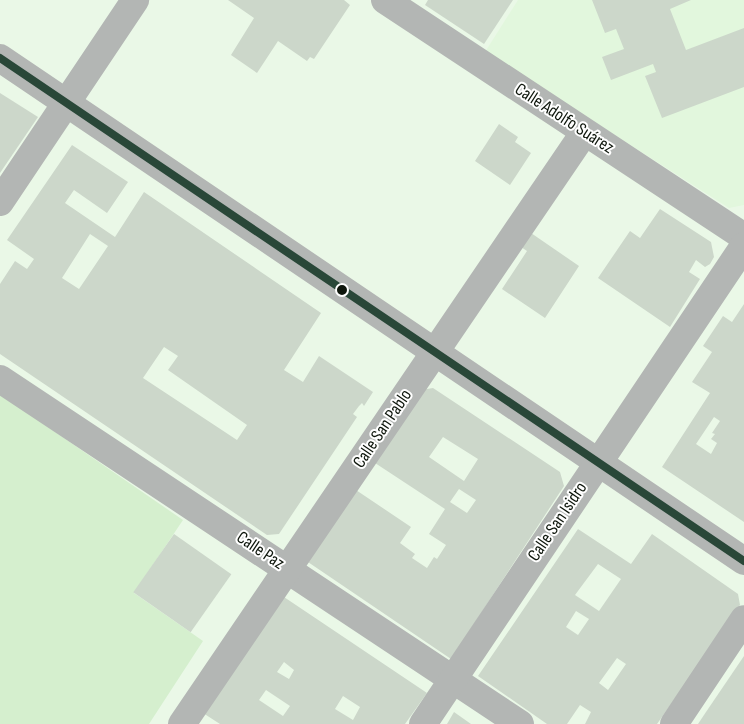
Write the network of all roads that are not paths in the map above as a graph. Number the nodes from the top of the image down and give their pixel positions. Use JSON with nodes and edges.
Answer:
{"nodes":[{"id":1,"x":136,"y":0,"type":"edge"},
{"id":2,"x":385,"y":0,"type":"edge"},
{"id":3,"x":0,"y":58,"type":"edge"},
{"id":4,"x":66,"y":104,"type":"junction"},
{"id":5,"x":584,"y":133,"type":"junction"},
{"id":6,"x":0,"y":202,"type":"edge"},
{"id":7,"x":744,"y":237,"type":"edge"},
{"id":8,"x":744,"y":246,"type":"edge"},
{"id":9,"x":435,"y":352,"type":"junction"},
{"id":10,"x":0,"y":379,"type":"edge"},
{"id":11,"x":598,"y":462,"type":"junction"},
{"id":12,"x":744,"y":561,"type":"edge"},
{"id":13,"x":287,"y":569,"type":"junction"},
{"id":14,"x":744,"y":619,"type":"edge"},
{"id":15,"x":453,"y":679,"type":"junction"},
{"id":16,"x":182,"y":724,"type":"edge"},
{"id":17,"x":424,"y":724,"type":"edge"},
{"id":18,"x":520,"y":724,"type":"edge"},
{"id":19,"x":674,"y":724,"type":"edge"}],
"edges":[{"from":1,"to":4,"type":"street"},
{"from":2,"to":5,"type":"street","name":"Calle Adolfo Suárez"},
{"from":3,"to":4,"type":"street"},
{"from":4,"to":6,"type":"street"},
{"from":4,"to":9,"type":"street"},
{"from":5,"to":7,"type":"street","name":"Calle Adolfo Suárez"},
{"from":5,"to":9,"type":"street","name":"Calle San Pablo"},
{"from":8,"to":11,"type":"street","name":"Calle San Isidro"},
{"from":9,"to":11,"type":"street"},
{"from":9,"to":13,"type":"street","name":"Calle San Pablo"},
{"from":10,"to":13,"type":"street","name":"Calle Paz"},
{"from":11,"to":12,"type":"street"},
{"from":11,"to":15,"type":"street","name":"Calle San Isidro"},
{"from":13,"to":15,"type":"street","name":"Calle Paz"},
{"from":13,"to":16,"type":"street","name":"Calle San Pablo"},
{"from":14,"to":19,"type":"street"},
{"from":15,"to":17,"type":"street","name":"Calle San Isidro"},
{"from":15,"to":18,"type":"street","name":"Calle Paz"}]}
